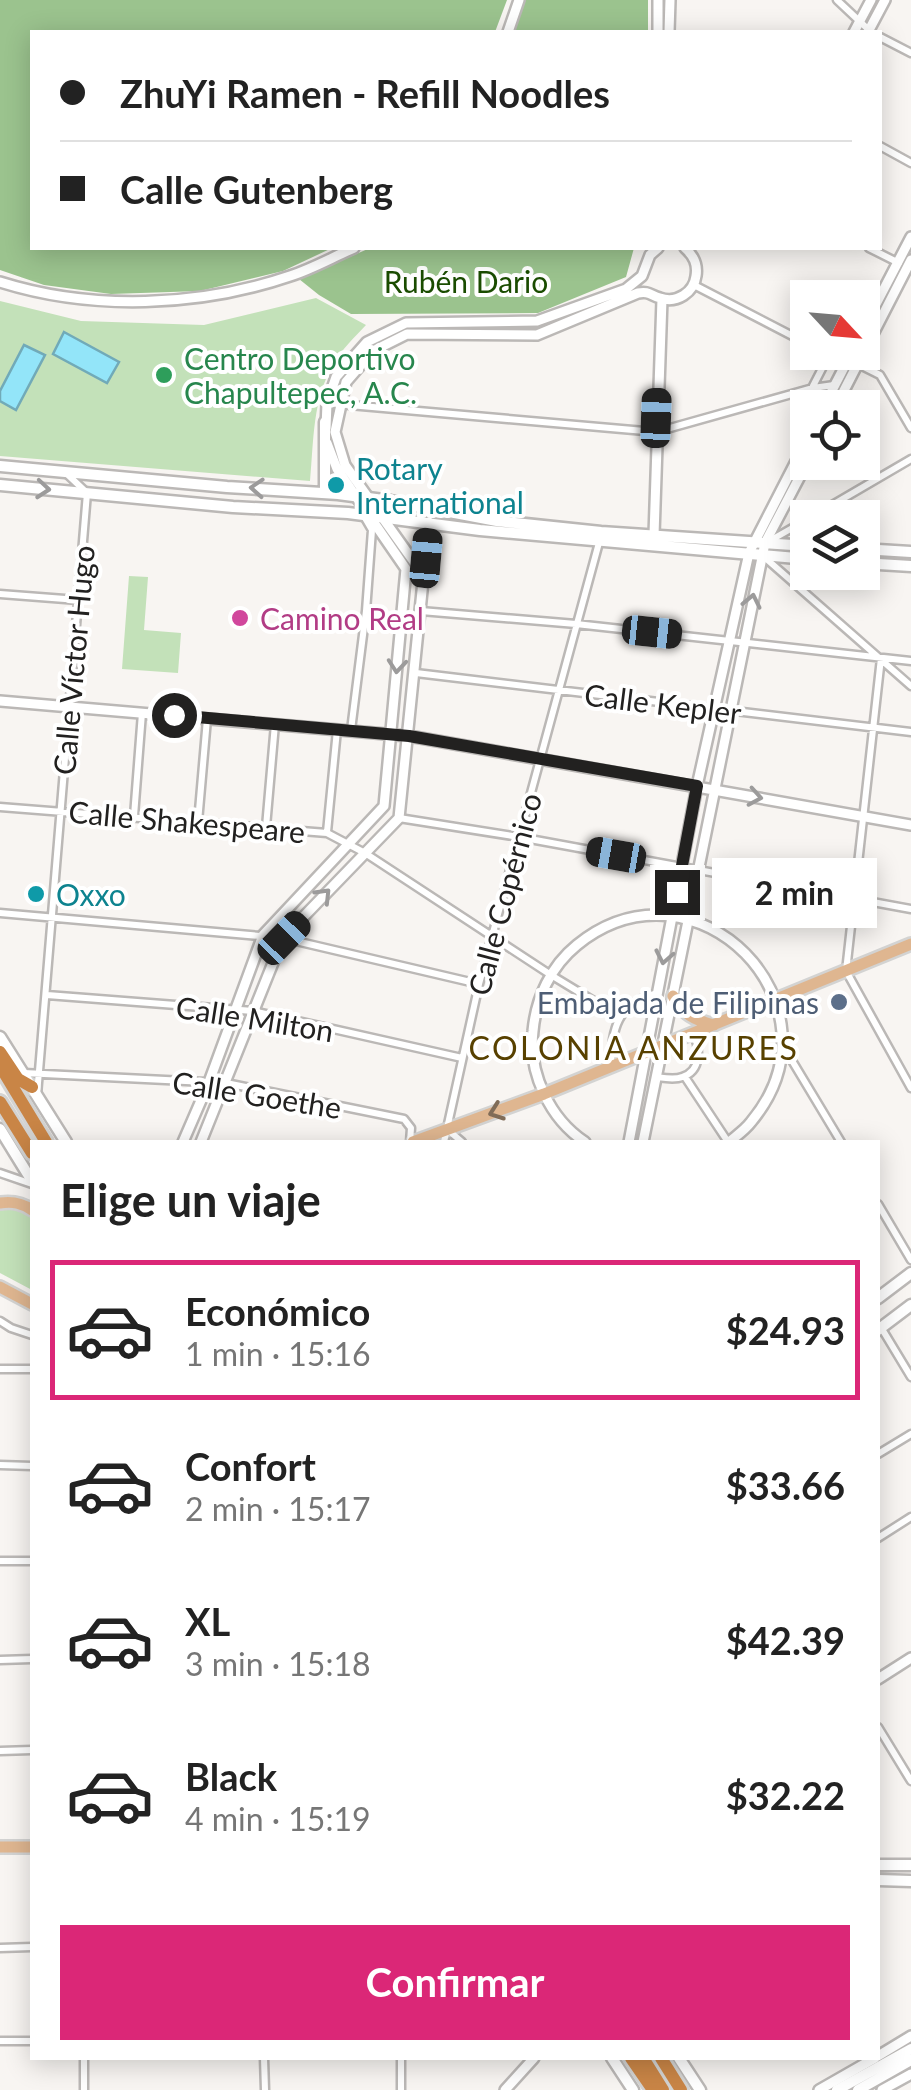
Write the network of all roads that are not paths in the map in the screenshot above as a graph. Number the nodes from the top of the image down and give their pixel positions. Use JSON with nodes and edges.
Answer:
{"nodes":[{"id":1,"x":519,"y":0,"type":"edge"},
{"id":2,"x":658,"y":0,"type":"edge"},
{"id":3,"x":670,"y":0,"type":"edge"},
{"id":4,"x":837,"y":0,"type":"edge"},
{"id":5,"x":871,"y":0,"type":"edge"},
{"id":6,"x":885,"y":0,"type":"edge"},
{"id":7,"x":857,"y":28,"type":"edge"},
{"id":8,"x":509,"y":30,"type":"edge"},
{"id":9,"x":658,"y":30,"type":"edge"},
{"id":10,"x":670,"y":30,"type":"edge"},
{"id":11,"x":871,"y":30,"type":"edge"},
{"id":12,"x":882,"y":37,"type":"edge"},
{"id":13,"x":911,"y":53,"type":"edge"},
{"id":14,"x":882,"y":147,"type":"edge"},
{"id":15,"x":911,"y":163,"type":"edge"},
{"id":16,"x":911,"y":237,"type":"edge"},
{"id":17,"x":350,"y":250,"type":"edge"},
{"id":18,"x":692,"y":250,"type":"edge"},
{"id":19,"x":874,"y":250,"type":"edge"},
{"id":20,"x":652,"y":253,"type":"edge"},
{"id":21,"x":907,"y":265,"type":"edge"},
{"id":22,"x":0,"y":282,"type":"edge"},
{"id":23,"x":694,"y":285,"type":"junction"},
{"id":24,"x":659,"y":298,"type":"junction"},
{"id":25,"x":880,"y":305,"type":"edge"},
{"id":26,"x":880,"y":312,"type":"edge"},
{"id":27,"x":507,"y":322,"type":"junction"},
{"id":28,"x":406,"y":328,"type":"junction"},
{"id":29,"x":507,"y":334,"type":"junction"},
{"id":30,"x":790,"y":335,"type":"edge"},
{"id":31,"x":820,"y":370,"type":"edge"},
{"id":32,"x":845,"y":370,"type":"edge"},
{"id":33,"x":870,"y":370,"type":"edge"},
{"id":34,"x":835,"y":384,"type":"junction"},
{"id":35,"x":813,"y":388,"type":"junction"},
{"id":36,"x":832,"y":390,"type":"edge"},
{"id":37,"x":328,"y":403,"type":"junction"},
{"id":38,"x":340,"y":405,"type":"junction"},
{"id":39,"x":325,"y":422,"type":"junction"},
{"id":40,"x":911,"y":428,"type":"edge"},
{"id":41,"x":656,"y":432,"type":"junction"},
{"id":42,"x":911,"y":459,"type":"edge"},
{"id":43,"x":0,"y":466,"type":"edge"},
{"id":44,"x":66,"y":472,"type":"junction"},
{"id":45,"x":790,"y":477,"type":"edge"},
{"id":46,"x":797,"y":480,"type":"edge"},
{"id":47,"x":0,"y":485,"type":"edge"},
{"id":48,"x":86,"y":493,"type":"junction"},
{"id":49,"x":325,"y":493,"type":"junction"},
{"id":50,"x":354,"y":496,"type":"junction"},
{"id":51,"x":368,"y":498,"type":"junction"},
{"id":52,"x":840,"y":500,"type":"edge"},
{"id":53,"x":371,"y":515,"type":"junction"},
{"id":54,"x":429,"y":522,"type":"junction"},
{"id":55,"x":790,"y":529,"type":"edge"},
{"id":56,"x":654,"y":535,"type":"junction"},
{"id":57,"x":600,"y":536,"type":"junction"},
{"id":58,"x":790,"y":547,"type":"edge"},
{"id":59,"x":757,"y":549,"type":"junction"},
{"id":60,"x":880,"y":550,"type":"edge"},
{"id":61,"x":911,"y":552,"type":"edge"},
{"id":62,"x":790,"y":555,"type":"edge"},
{"id":63,"x":880,"y":563,"type":"edge"},
{"id":64,"x":911,"y":566,"type":"edge"},
{"id":65,"x":424,"y":576,"type":"junction"},
{"id":66,"x":0,"y":594,"type":"edge"},
{"id":67,"x":78,"y":600,"type":"junction"},
{"id":68,"x":421,"y":611,"type":"junction"},
{"id":69,"x":576,"y":624,"type":"junction"},
{"id":70,"x":728,"y":640,"type":"junction"},
{"id":71,"x":743,"y":642,"type":"junction"},
{"id":72,"x":881,"y":658,"type":"junction"},
{"id":73,"x":911,"y":661,"type":"edge"},
{"id":74,"x":416,"y":673,"type":"junction"},
{"id":75,"x":911,"y":686,"type":"edge"},
{"id":76,"x":558,"y":690,"type":"junction"},
{"id":77,"x":0,"y":701,"type":"edge"},
{"id":78,"x":69,"y":706,"type":"junction"},
{"id":79,"x":714,"y":708,"type":"junction"},
{"id":80,"x":730,"y":710,"type":"junction"},
{"id":81,"x":142,"y":712,"type":"junction"},
{"id":82,"x":207,"y":717,"type":"junction"},
{"id":83,"x":275,"y":724,"type":"junction"},
{"id":84,"x":873,"y":727,"type":"junction"},
{"id":85,"x":337,"y":729,"type":"junction"},
{"id":86,"x":351,"y":730,"type":"junction"},
{"id":87,"x":911,"y":732,"type":"edge"},
{"id":88,"x":390,"y":734,"type":"junction"},
{"id":89,"x":409,"y":736,"type":"junction"},
{"id":90,"x":540,"y":758,"type":"junction"},
{"id":91,"x":697,"y":786,"type":"junction"},
{"id":92,"x":714,"y":790,"type":"junction"},
{"id":93,"x":0,"y":806,"type":"edge"},
{"id":94,"x":60,"y":810,"type":"junction"},
{"id":95,"x":134,"y":816,"type":"junction"},
{"id":96,"x":864,"y":816,"type":"junction"},
{"id":97,"x":400,"y":818,"type":"junction"},
{"id":98,"x":198,"y":822,"type":"junction"},
{"id":99,"x":911,"y":825,"type":"edge"},
{"id":100,"x":266,"y":828,"type":"junction"},
{"id":101,"x":327,"y":833,"type":"junction"},
{"id":102,"x":518,"y":837,"type":"junction"},
{"id":103,"x":349,"y":843,"type":"junction"},
{"id":104,"x":365,"y":853,"type":"junction"},
{"id":105,"x":682,"y":868,"type":"junction"},
{"id":106,"x":698,"y":870,"type":"junction"},
{"id":107,"x":854,"y":900,"type":"junction"},
{"id":108,"x":911,"y":909,"type":"edge"},
{"id":109,"x":0,"y":914,"type":"edge"},
{"id":110,"x":672,"y":916,"type":"junction"},
{"id":111,"x":52,"y":918,"type":"junction"},
{"id":112,"x":688,"y":919,"type":"junction"},
{"id":113,"x":263,"y":935,"type":"junction"},
{"id":114,"x":492,"y":936,"type":"junction"},
{"id":115,"x":284,"y":938,"type":"junction"},
{"id":116,"x":911,"y":944,"type":"edge"},
{"id":117,"x":846,"y":970,"type":"junction"},
{"id":118,"x":551,"y":975,"type":"junction"},
{"id":119,"x":479,"y":984,"type":"junction"},
{"id":120,"x":658,"y":992,"type":"junction"},
{"id":121,"x":47,"y":995,"type":"junction"},
{"id":122,"x":672,"y":996,"type":"junction"},
{"id":123,"x":775,"y":1000,"type":"junction"},
{"id":124,"x":234,"y":1010,"type":"junction"},
{"id":125,"x":252,"y":1011,"type":"junction"},
{"id":126,"x":620,"y":1017,"type":"junction"},
{"id":127,"x":714,"y":1024,"type":"junction"},
{"id":128,"x":694,"y":1033,"type":"junction"},
{"id":129,"x":0,"y":1037,"type":"edge"},
{"id":130,"x":782,"y":1044,"type":"junction"},
{"id":131,"x":663,"y":1046,"type":"junction"},
{"id":132,"x":0,"y":1052,"type":"edge"},
{"id":133,"x":646,"y":1052,"type":"junction"},
{"id":134,"x":462,"y":1058,"type":"junction"},
{"id":135,"x":0,"y":1066,"type":"edge"},
{"id":136,"x":611,"y":1067,"type":"junction"},
{"id":137,"x":22,"y":1072,"type":"junction"},
{"id":138,"x":39,"y":1074,"type":"junction"},
{"id":139,"x":656,"y":1077,"type":"junction"},
{"id":140,"x":685,"y":1077,"type":"junction"},
{"id":141,"x":209,"y":1082,"type":"junction"},
{"id":142,"x":226,"y":1083,"type":"junction"},
{"id":143,"x":911,"y":1088,"type":"edge"},
{"id":144,"x":34,"y":1092,"type":"junction"},
{"id":145,"x":544,"y":1094,"type":"junction"},
{"id":146,"x":0,"y":1102,"type":"edge"},
{"id":147,"x":0,"y":1129,"type":"edge"},
{"id":148,"x":445,"y":1136,"type":"edge"},
{"id":149,"x":45,"y":1140,"type":"edge"},
{"id":150,"x":65,"y":1140,"type":"edge"},
{"id":151,"x":184,"y":1140,"type":"edge"},
{"id":152,"x":202,"y":1140,"type":"edge"},
{"id":153,"x":412,"y":1140,"type":"edge"},
{"id":154,"x":583,"y":1140,"type":"edge"},
{"id":155,"x":629,"y":1140,"type":"edge"},
{"id":156,"x":643,"y":1140,"type":"edge"},
{"id":157,"x":727,"y":1140,"type":"edge"},
{"id":158,"x":730,"y":1140,"type":"edge"},
{"id":159,"x":840,"y":1140,"type":"edge"},
{"id":160,"x":30,"y":1150,"type":"edge"},
{"id":161,"x":0,"y":1173,"type":"edge"},
{"id":162,"x":11,"y":1175,"type":"junction"},
{"id":163,"x":30,"y":1179,"type":"edge"},
{"id":164,"x":30,"y":1181,"type":"edge"},
{"id":165,"x":0,"y":1184,"type":"edge"},
{"id":166,"x":0,"y":1204,"type":"edge"},
{"id":167,"x":880,"y":1207,"type":"edge"},
{"id":168,"x":30,"y":1209,"type":"edge"},
{"id":169,"x":911,"y":1260,"type":"edge"},
{"id":170,"x":911,"y":1273,"type":"edge"},
{"id":171,"x":0,"y":1286,"type":"edge"},
{"id":172,"x":880,"y":1296,"type":"edge"},
{"id":173,"x":30,"y":1303,"type":"edge"},
{"id":174,"x":911,"y":1305,"type":"edge"},
{"id":175,"x":0,"y":1321,"type":"edge"},
{"id":176,"x":880,"y":1328,"type":"edge"},
{"id":177,"x":880,"y":1331,"type":"edge"},
{"id":178,"x":30,"y":1333,"type":"edge"},
{"id":179,"x":0,"y":1369,"type":"edge"},
{"id":180,"x":30,"y":1369,"type":"edge"},
{"id":181,"x":911,"y":1378,"type":"edge"},
{"id":182,"x":911,"y":1434,"type":"edge"},
{"id":183,"x":880,"y":1453,"type":"edge"},
{"id":184,"x":0,"y":1465,"type":"edge"},
{"id":185,"x":30,"y":1466,"type":"edge"},
{"id":186,"x":911,"y":1516,"type":"edge"},
{"id":187,"x":880,"y":1537,"type":"edge"},
{"id":188,"x":0,"y":1560,"type":"edge"},
{"id":189,"x":30,"y":1560,"type":"edge"},
{"id":190,"x":911,"y":1658,"type":"edge"},
{"id":191,"x":30,"y":1659,"type":"edge"},
{"id":192,"x":0,"y":1660,"type":"edge"},
{"id":193,"x":880,"y":1679,"type":"edge"},
{"id":194,"x":880,"y":1731,"type":"edge"},
{"id":195,"x":30,"y":1750,"type":"edge"},
{"id":196,"x":0,"y":1751,"type":"edge"},
{"id":197,"x":911,"y":1755,"type":"edge"},
{"id":198,"x":899,"y":1762,"type":"junction"},
{"id":199,"x":911,"y":1781,"type":"edge"},
{"id":200,"x":30,"y":1847,"type":"edge"},
{"id":201,"x":0,"y":1848,"type":"edge"},
{"id":202,"x":880,"y":1864,"type":"edge"},
{"id":203,"x":911,"y":1865,"type":"edge"},
{"id":204,"x":880,"y":1880,"type":"edge"},
{"id":205,"x":911,"y":1881,"type":"edge"},
{"id":206,"x":30,"y":1947,"type":"edge"},
{"id":207,"x":0,"y":1948,"type":"edge"},
{"id":208,"x":911,"y":2036,"type":"edge"},
{"id":209,"x":0,"y":2041,"type":"edge"},
{"id":210,"x":30,"y":2041,"type":"edge"},
{"id":211,"x":911,"y":2049,"type":"edge"},
{"id":212,"x":880,"y":2055,"type":"edge"},
{"id":213,"x":84,"y":2060,"type":"edge"},
{"id":214,"x":264,"y":2060,"type":"edge"},
{"id":215,"x":401,"y":2060,"type":"edge"},
{"id":216,"x":532,"y":2060,"type":"edge"},
{"id":217,"x":613,"y":2060,"type":"edge"},
{"id":218,"x":633,"y":2060,"type":"edge"},
{"id":219,"x":662,"y":2060,"type":"edge"},
{"id":220,"x":681,"y":2060,"type":"edge"},
{"id":221,"x":871,"y":2060,"type":"edge"},
{"id":222,"x":911,"y":2060,"type":"edge"},
{"id":223,"x":911,"y":2074,"type":"edge"},
{"id":224,"x":653,"y":2083,"type":"edge"},
{"id":225,"x":511,"y":2088,"type":"edge"},
{"id":226,"x":84,"y":2090,"type":"edge"},
{"id":227,"x":264,"y":2090,"type":"edge"},
{"id":228,"x":401,"y":2090,"type":"edge"},
{"id":229,"x":633,"y":2090,"type":"edge"},
{"id":230,"x":666,"y":2090,"type":"edge"},
{"id":231,"x":681,"y":2090,"type":"edge"},
{"id":232,"x":700,"y":2090,"type":"edge"},
{"id":233,"x":820,"y":2090,"type":"edge"},
{"id":234,"x":838,"y":2090,"type":"edge"},
{"id":235,"x":858,"y":2090,"type":"edge"},
{"id":236,"x":882,"y":2090,"type":"edge"}],
"edges":[{"from":1,"to":8,"type":"street"},
{"from":2,"to":9,"type":"street"},
{"from":3,"to":10,"type":"street"},
{"from":4,"to":7,"type":"street"},
{"from":5,"to":7,"type":"street"},
{"from":6,"to":11,"type":"street"},
{"from":12,"to":13,"type":"street"},
{"from":14,"to":15,"type":"street"},
{"from":16,"to":21,"type":"street"},
{"from":17,"to":22,"type":"street"},
{"from":18,"to":23,"type":"street"},
{"from":19,"to":21,"type":"street"},
{"from":20,"to":24,"type":"street"},
{"from":20,"to":27,"type":"street"},
{"from":21,"to":25,"type":"street"},
{"from":21,"to":26,"type":"street"},
{"from":23,"to":24,"type":"street"},
{"from":23,"to":30,"type":"street"},
{"from":24,"to":29,"type":"street"},
{"from":24,"to":41,"type":"street"},
{"from":27,"to":28,"type":"street"},
{"from":27,"to":29,"type":"street"},
{"from":28,"to":29,"type":"street"},
{"from":28,"to":37,"type":"street"},
{"from":28,"to":38,"type":"street"},
{"from":31,"to":35,"type":"street"},
{"from":32,"to":34,"type":"street"},
{"from":33,"to":40,"type":"street"},
{"from":34,"to":35,"type":"street"},
{"from":34,"to":36,"type":"street"},
{"from":35,"to":41,"type":"street"},
{"from":37,"to":38,"type":"street"},
{"from":37,"to":39,"type":"street"},
{"from":38,"to":41,"type":"street"},
{"from":38,"to":51,"type":"street"},
{"from":39,"to":49,"type":"main road"},
{"from":39,"to":50,"type":"street"},
{"from":41,"to":56,"type":"street"},
{"from":42,"to":52,"type":"street"},
{"from":43,"to":44,"type":"main road"},
{"from":44,"to":48,"type":"street"},
{"from":49,"to":44,"type":"main road","one_way":true},
{"from":45,"to":59,"type":"street"},
{"from":46,"to":59,"type":"street"},
{"from":47,"to":48,"type":"main road","one_way":true},
{"from":48,"to":53,"type":"main road"},
{"from":48,"to":67,"type":"street","name":"Calle Víctor Hugo"},
{"from":49,"to":50,"type":"main road"},
{"from":50,"to":51,"type":"main road"},
{"from":50,"to":53,"type":"street"},
{"from":51,"to":53,"type":"street"},
{"from":51,"to":57,"type":"main road"},
{"from":53,"to":54,"type":"main road"},
{"from":53,"to":65,"type":"street"},
{"from":53,"to":86,"type":"street"},
{"from":53,"to":88,"type":"street","one_way":true},
{"from":54,"to":57,"type":"main road"},
{"from":54,"to":65,"type":"street"},
{"from":55,"to":59,"type":"street"},
{"from":56,"to":57,"type":"main road"},
{"from":56,"to":59,"type":"main road"},
{"from":57,"to":59,"type":"main road"},
{"from":57,"to":69,"type":"street","name":"Calle Copérnico"},
{"from":58,"to":59,"type":"main road"},
{"from":59,"to":62,"type":"main road"},
{"from":59,"to":70,"type":"street"},
{"from":71,"to":59,"type":"street","one_way":true},
{"from":59,"to":72,"type":"street"},
{"from":60,"to":61,"type":"main road"},
{"from":63,"to":64,"type":"main road"},
{"from":65,"to":68,"type":"street"},
{"from":66,"to":67,"type":"street"},
{"from":67,"to":78,"type":"street","name":"Calle Víctor Hugo"},
{"from":68,"to":69,"type":"street"},
{"from":68,"to":74,"type":"street"},
{"from":69,"to":70,"type":"street"},
{"from":69,"to":76,"type":"street","name":"Calle Copérnico"},
{"from":70,"to":71,"type":"street"},
{"from":70,"to":79,"type":"street"},
{"from":71,"to":72,"type":"street"},
{"from":71,"to":80,"type":"street"},
{"from":72,"to":73,"type":"street"},
{"from":72,"to":75,"type":"street"},
{"from":72,"to":84,"type":"street"},
{"from":74,"to":76,"type":"street","name":"Calle Kepler"},
{"from":74,"to":89,"type":"street"},
{"from":76,"to":79,"type":"street","name":"Calle Kepler"},
{"from":76,"to":90,"type":"street","name":"Calle Copérnico"},
{"from":77,"to":78,"type":"street"},
{"from":78,"to":81,"type":"street"},
{"from":78,"to":94,"type":"street","name":"Calle Víctor Hugo"},
{"from":79,"to":80,"type":"street","name":"Calle Kepler"},
{"from":79,"to":91,"type":"street"},
{"from":80,"to":84,"type":"street","name":"Calle Kepler"},
{"from":80,"to":92,"type":"street"},
{"from":81,"to":82,"type":"street"},
{"from":81,"to":95,"type":"street"},
{"from":82,"to":83,"type":"street"},
{"from":82,"to":98,"type":"street"},
{"from":83,"to":85,"type":"street"},
{"from":83,"to":100,"type":"street"},
{"from":84,"to":87,"type":"street","name":"Calle Kepler"},
{"from":84,"to":96,"type":"street"},
{"from":85,"to":86,"type":"street"},
{"from":85,"to":101,"type":"street"},
{"from":86,"to":88,"type":"street"},
{"from":88,"to":89,"type":"street"},
{"from":88,"to":103,"type":"street"},
{"from":89,"to":90,"type":"street"},
{"from":89,"to":97,"type":"street"},
{"from":90,"to":91,"type":"street"},
{"from":90,"to":102,"type":"street","name":"Calle Copérnico"},
{"from":91,"to":92,"type":"street"},
{"from":91,"to":105,"type":"street"},
{"from":92,"to":96,"type":"street","one_way":true},
{"from":92,"to":106,"type":"street"},
{"from":93,"to":94,"type":"street","name":"Calle Shakespeare"},
{"from":94,"to":95,"type":"street","name":"Calle Shakespeare"},
{"from":94,"to":111,"type":"street","name":"Calle Víctor Hugo"},
{"from":95,"to":98,"type":"street","name":"Calle Shakespeare"},
{"from":96,"to":99,"type":"street"},
{"from":96,"to":107,"type":"street"},
{"from":97,"to":102,"type":"street"},
{"from":97,"to":104,"type":"street"},
{"from":98,"to":100,"type":"street","name":"Calle Shakespeare"},
{"from":100,"to":101,"type":"street","name":"Calle Shakespeare"},
{"from":101,"to":103,"type":"street","name":"Calle Shakespeare"},
{"from":102,"to":105,"type":"street"},
{"from":102,"to":114,"type":"street","name":"Calle Copérnico"},
{"from":103,"to":104,"type":"street","name":"Calle Shakespeare"},
{"from":103,"to":113,"type":"street"},
{"from":104,"to":114,"type":"street","name":"Calle Shakespeare"},
{"from":115,"to":104,"type":"street","one_way":true},
{"from":105,"to":106,"type":"street"},
{"from":105,"to":110,"type":"street"},
{"from":106,"to":107,"type":"street"},
{"from":106,"to":112,"type":"street"},
{"from":107,"to":108,"type":"street"},
{"from":107,"to":117,"type":"street"},
{"from":109,"to":111,"type":"street"},
{"from":110,"to":112,"type":"street"},
{"from":110,"to":118,"type":"street"},
{"from":110,"to":120,"type":"street","one_way":true},
{"from":111,"to":113,"type":"street"},
{"from":111,"to":121,"type":"street","name":"Calle Víctor Hugo"},
{"from":112,"to":122,"type":"street"},
{"from":112,"to":123,"type":"street"},
{"from":113,"to":115,"type":"street"},
{"from":113,"to":124,"type":"street"},
{"from":114,"to":118,"type":"street","name":"Calle Shakespeare"},
{"from":114,"to":119,"type":"street","name":"Calle Copérnico"},
{"from":115,"to":119,"type":"street"},
{"from":115,"to":125,"type":"street"},
{"from":116,"to":117,"type":"main road"},
{"from":117,"to":123,"type":"main road"},
{"from":117,"to":143,"type":"street"},
{"from":118,"to":126,"type":"street","name":"Calle Shakespeare"},
{"from":118,"to":145,"type":"street"},
{"from":119,"to":134,"type":"street","name":"Calle Copérnico"},
{"from":120,"to":126,"type":"street"},
{"from":120,"to":133,"type":"street"},
{"from":121,"to":124,"type":"street","name":"Calle Milton"},
{"from":121,"to":138,"type":"street","name":"Calle Víctor Hugo"},
{"from":122,"to":127,"type":"main road"},
{"from":122,"to":131,"type":"street"},
{"from":123,"to":127,"type":"main road"},
{"from":123,"to":130,"type":"street"},
{"from":124,"to":125,"type":"street","name":"Calle Milton"},
{"from":124,"to":141,"type":"street"},
{"from":125,"to":134,"type":"street","name":"Calle Milton"},
{"from":125,"to":142,"type":"street"},
{"from":126,"to":136,"type":"street"},
{"from":127,"to":128,"type":"main road"},
{"from":128,"to":131,"type":"main road"},
{"from":128,"to":140,"type":"street"},
{"from":129,"to":137,"type":"main road"},
{"from":130,"to":158,"type":"street"},
{"from":130,"to":159,"type":"street"},
{"from":131,"to":133,"type":"main road"},
{"from":131,"to":139,"type":"street"},
{"from":132,"to":144,"type":"highway"},
{"from":133,"to":136,"type":"main road"},
{"from":133,"to":155,"type":"street"},
{"from":134,"to":148,"type":"street","name":"Calle Copérnico"},
{"from":135,"to":149,"type":"highway"},
{"from":136,"to":145,"type":"main road"},
{"from":137,"to":138,"type":"street","name":"Calle Goethe"},
{"from":137,"to":144,"type":"main road"},
{"from":138,"to":141,"type":"street","name":"Calle Goethe"},
{"from":138,"to":144,"type":"street","name":"Calle Víctor Hugo"},
{"from":139,"to":140,"type":"street"},
{"from":139,"to":156,"type":"street"},
{"from":140,"to":157,"type":"street"},
{"from":141,"to":142,"type":"street","name":"Calle Goethe"},
{"from":141,"to":151,"type":"street"},
{"from":142,"to":152,"type":"street"},
{"from":142,"to":153,"type":"street","name":"Calle Goethe"},
{"from":144,"to":150,"type":"main road"},
{"from":145,"to":148,"type":"main road","one_way":true},
{"from":145,"to":154,"type":"street"},
{"from":146,"to":160,"type":"highway"},
{"from":147,"to":163,"type":"main road"},
{"from":161,"to":162,"type":"street"},
{"from":162,"to":164,"type":"street"},
{"from":162,"to":165,"type":"street"},
{"from":166,"to":168,"type":"main road"},
{"from":167,"to":169,"type":"street"},
{"from":170,"to":172,"type":"main road"},
{"from":171,"to":173,"type":"main road"},
{"from":174,"to":176,"type":"main road"},
{"from":175,"to":178,"type":"street"},
{"from":177,"to":181,"type":"street"},
{"from":179,"to":180,"type":"street"},
{"from":182,"to":183,"type":"street"},
{"from":184,"to":185,"type":"street"},
{"from":186,"to":187,"type":"street"},
{"from":188,"to":189,"type":"street"},
{"from":190,"to":193,"type":"street"},
{"from":191,"to":192,"type":"street"},
{"from":194,"to":198,"type":"street"},
{"from":195,"to":196,"type":"street"},
{"from":197,"to":198,"type":"street"},
{"from":198,"to":199,"type":"street"},
{"from":200,"to":201,"type":"main road"},
{"from":202,"to":203,"type":"main road"},
{"from":204,"to":205,"type":"main road"},
{"from":206,"to":207,"type":"street"},
{"from":208,"to":212,"type":"street"},
{"from":209,"to":210,"type":"street"},
{"from":211,"to":234,"type":"main road"},
{"from":213,"to":226,"type":"street"},
{"from":214,"to":227,"type":"street"},
{"from":215,"to":228,"type":"street"},
{"from":216,"to":225,"type":"street"},
{"from":217,"to":229,"type":"main road"},
{"from":218,"to":224,"type":"highway"},
{"from":219,"to":231,"type":"highway"},
{"from":220,"to":232,"type":"main road"},
{"from":221,"to":233,"type":"street"},
{"from":222,"to":235,"type":"main road"},
{"from":223,"to":236,"type":"street"},
{"from":224,"to":230,"type":"highway"}]}
